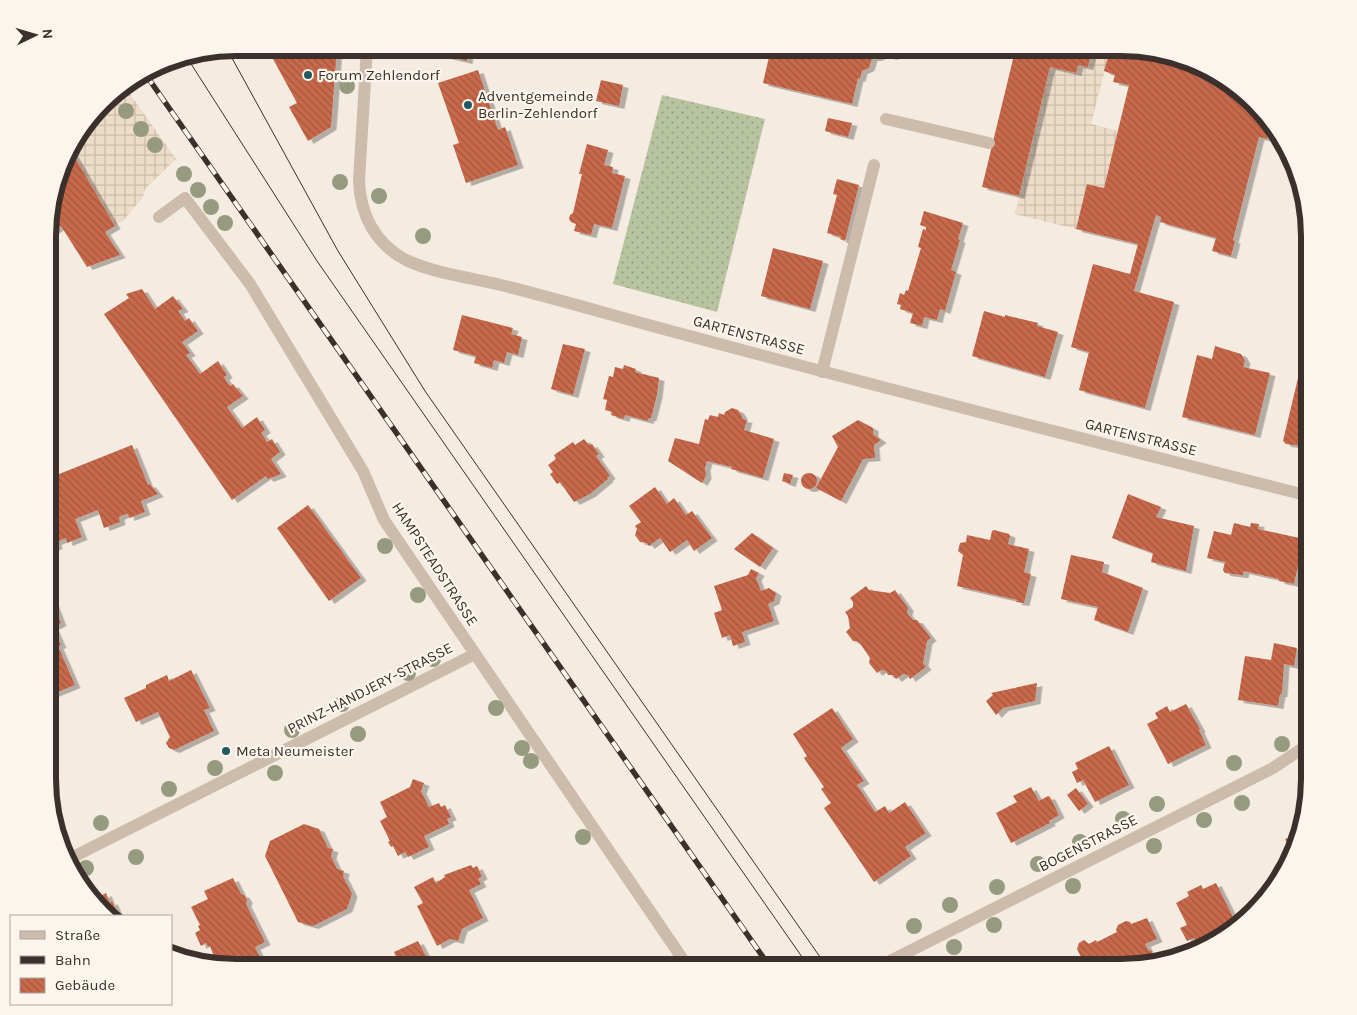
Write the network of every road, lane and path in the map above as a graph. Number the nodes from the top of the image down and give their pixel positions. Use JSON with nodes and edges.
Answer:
{"nodes":[{"id":1,"x":366,"y":56,"type":"edge"},
{"id":2,"x":886,"y":119,"type":"dead end"},
{"id":3,"x":989,"y":143,"type":"dead end"},
{"id":4,"x":874,"y":165,"type":"dead end"},
{"id":5,"x":158,"y":217,"type":"dead end"},
{"id":6,"x":822,"y":372,"type":"junction"},
{"id":7,"x":1301,"y":494,"type":"edge"},
{"id":8,"x":474,"y":654,"type":"junction"},
{"id":9,"x":1301,"y":749,"type":"edge"},
{"id":10,"x":74,"y":856,"type":"edge"},
{"id":11,"x":683,"y":959,"type":"edge"},
{"id":12,"x":894,"y":959,"type":"edge"}],
"edges":[{"from":1,"to":6,"type":"street","name":"GARTENSTRASSE"},
{"from":2,"to":3,"type":"street"},
{"from":4,"to":6,"type":"street"},
{"from":5,"to":8,"type":"street","name":"HAMPSTEADSTRASSE"},
{"from":6,"to":7,"type":"street","name":"GARTENSTRASSE"},
{"from":8,"to":10,"type":"street","name":"PRINZ-HANDJERY-STRASSE"},
{"from":8,"to":11,"type":"street","name":"HAMPSTEADSTRASSE"},
{"from":9,"to":12,"type":"street","name":"BOGENSTRASSE"}]}
